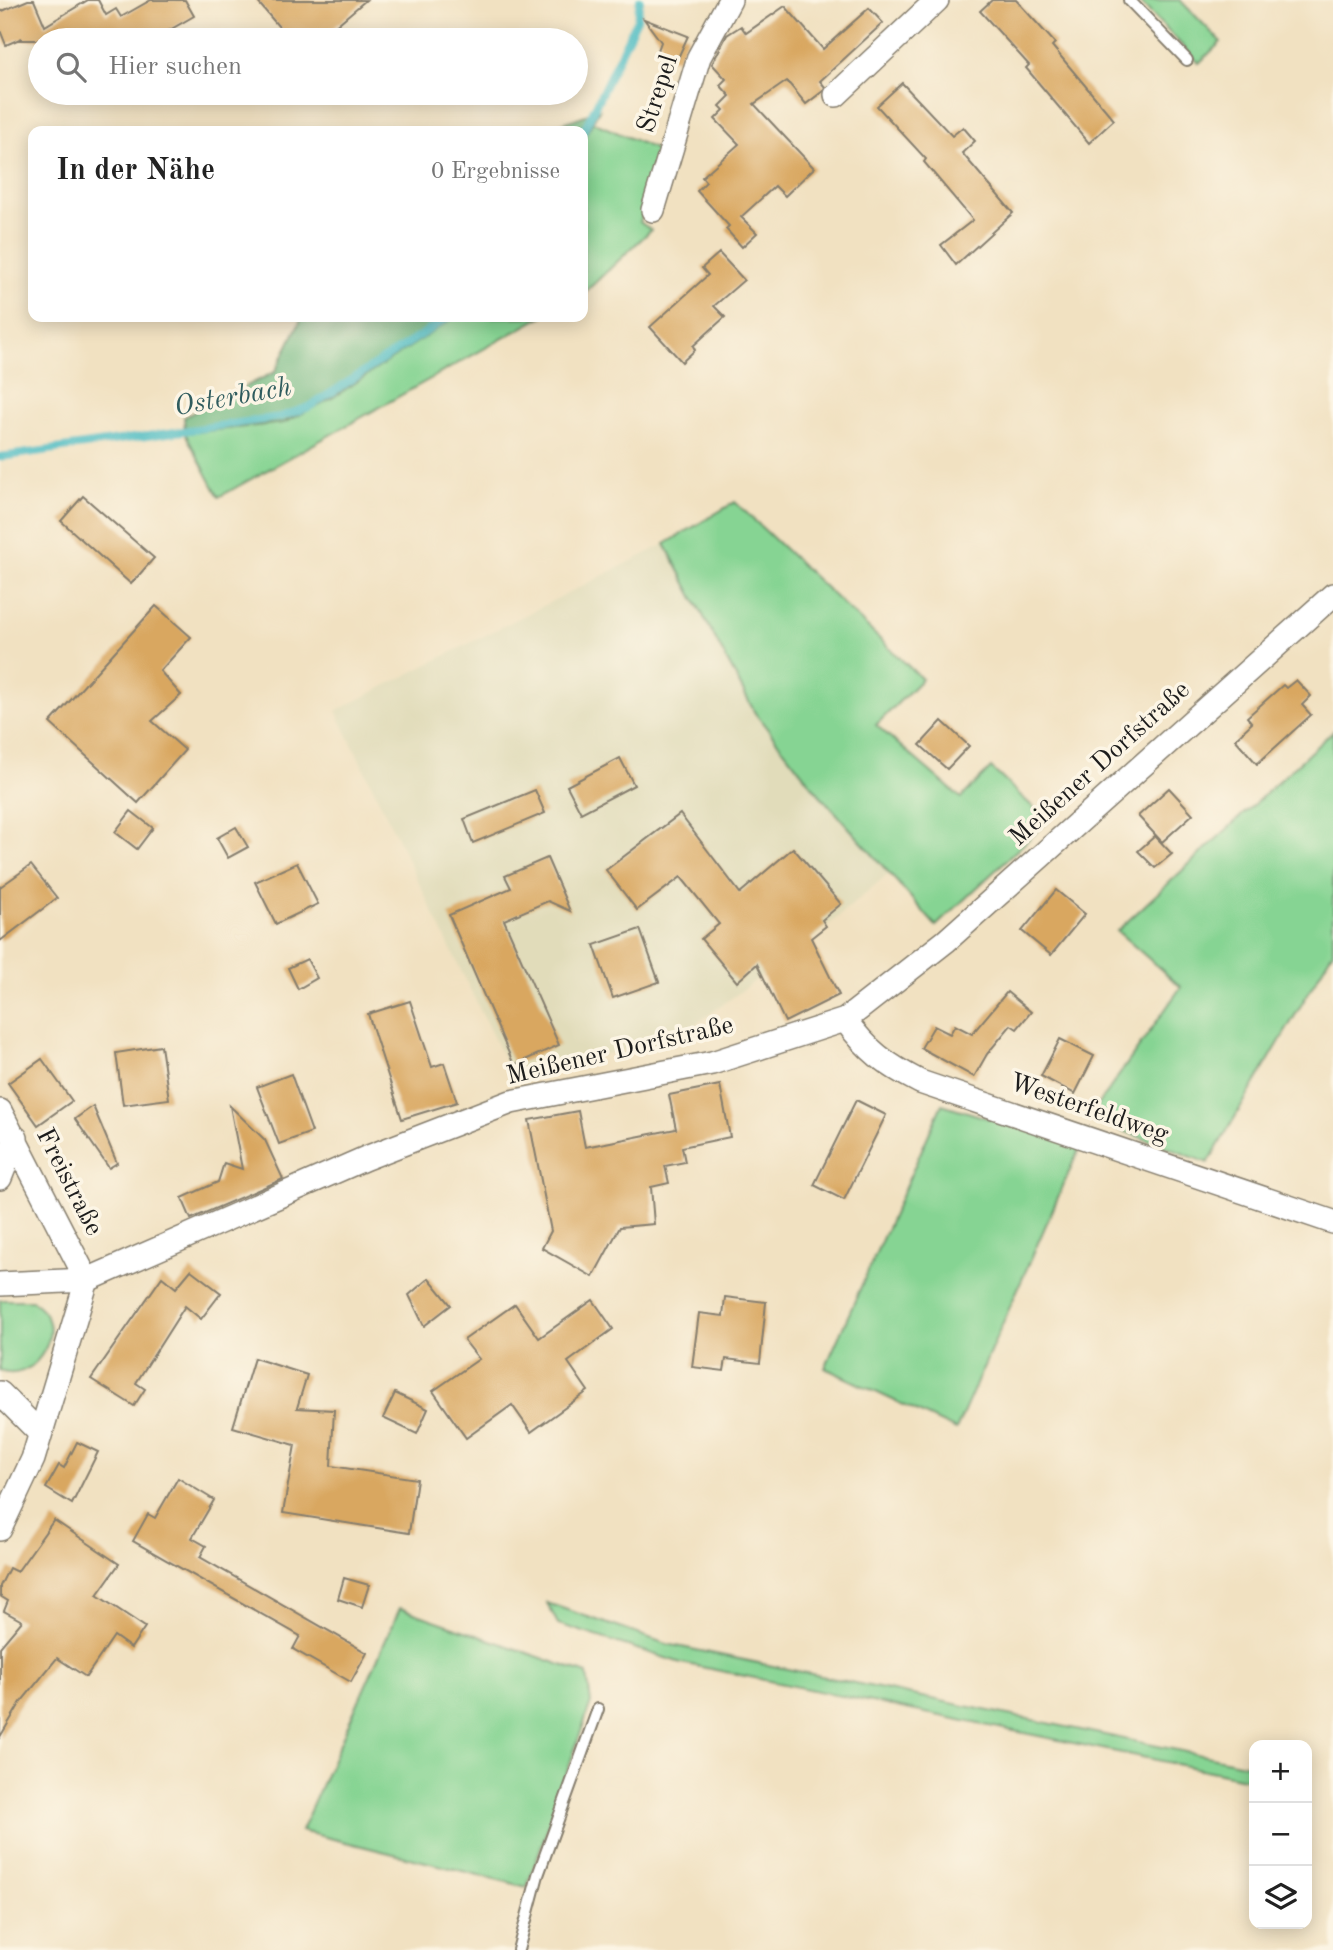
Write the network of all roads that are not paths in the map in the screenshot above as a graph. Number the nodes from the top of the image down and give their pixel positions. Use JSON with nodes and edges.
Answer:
{"nodes":[{"id":1,"x":730,"y":0,"type":"edge"},
{"id":2,"x":937,"y":0,"type":"edge"},
{"id":3,"x":1129,"y":0,"type":"edge"},
{"id":4,"x":1187,"y":60,"type":"dead end"},
{"id":5,"x":836,"y":94,"type":"dead end"},
{"id":6,"x":653,"y":210,"type":"dead end"},
{"id":7,"x":1333,"y":594,"type":"edge"},
{"id":8,"x":845,"y":1020,"type":"junction"},
{"id":9,"x":0,"y":1111,"type":"edge"},
{"id":10,"x":16,"y":1138,"type":"junction"},
{"id":11,"x":0,"y":1178,"type":"edge"},
{"id":12,"x":1333,"y":1222,"type":"edge"},
{"id":13,"x":86,"y":1280,"type":"junction"},
{"id":14,"x":0,"y":1284,"type":"edge"},
{"id":15,"x":0,"y":1393,"type":"edge"},
{"id":16,"x":40,"y":1433,"type":"junction"},
{"id":17,"x":0,"y":1529,"type":"edge"},
{"id":18,"x":598,"y":1709,"type":"dead end"},
{"id":19,"x":518,"y":1950,"type":"edge"}],
"edges":[{"from":1,"to":6,"type":"street","name":"Strepel"},
{"from":2,"to":5,"type":"street"},
{"from":3,"to":4,"type":"lane"},
{"from":7,"to":8,"type":"street","name":"Meißener Dorfstraße"},
{"from":8,"to":12,"type":"street","name":"Westerfeldweg"},
{"from":8,"to":13,"type":"street","name":"Meißener Dorfstraße"},
{"from":9,"to":10,"type":"street","name":"Freistraße"},
{"from":10,"to":11,"type":"street"},
{"from":10,"to":13,"type":"street","name":"Freistraße"},
{"from":13,"to":14,"type":"street","name":"Meißener Dorfstraße"},
{"from":13,"to":16,"type":"street"},
{"from":15,"to":16,"type":"street"},
{"from":16,"to":17,"type":"street"},
{"from":18,"to":19,"type":"lane"}]}
